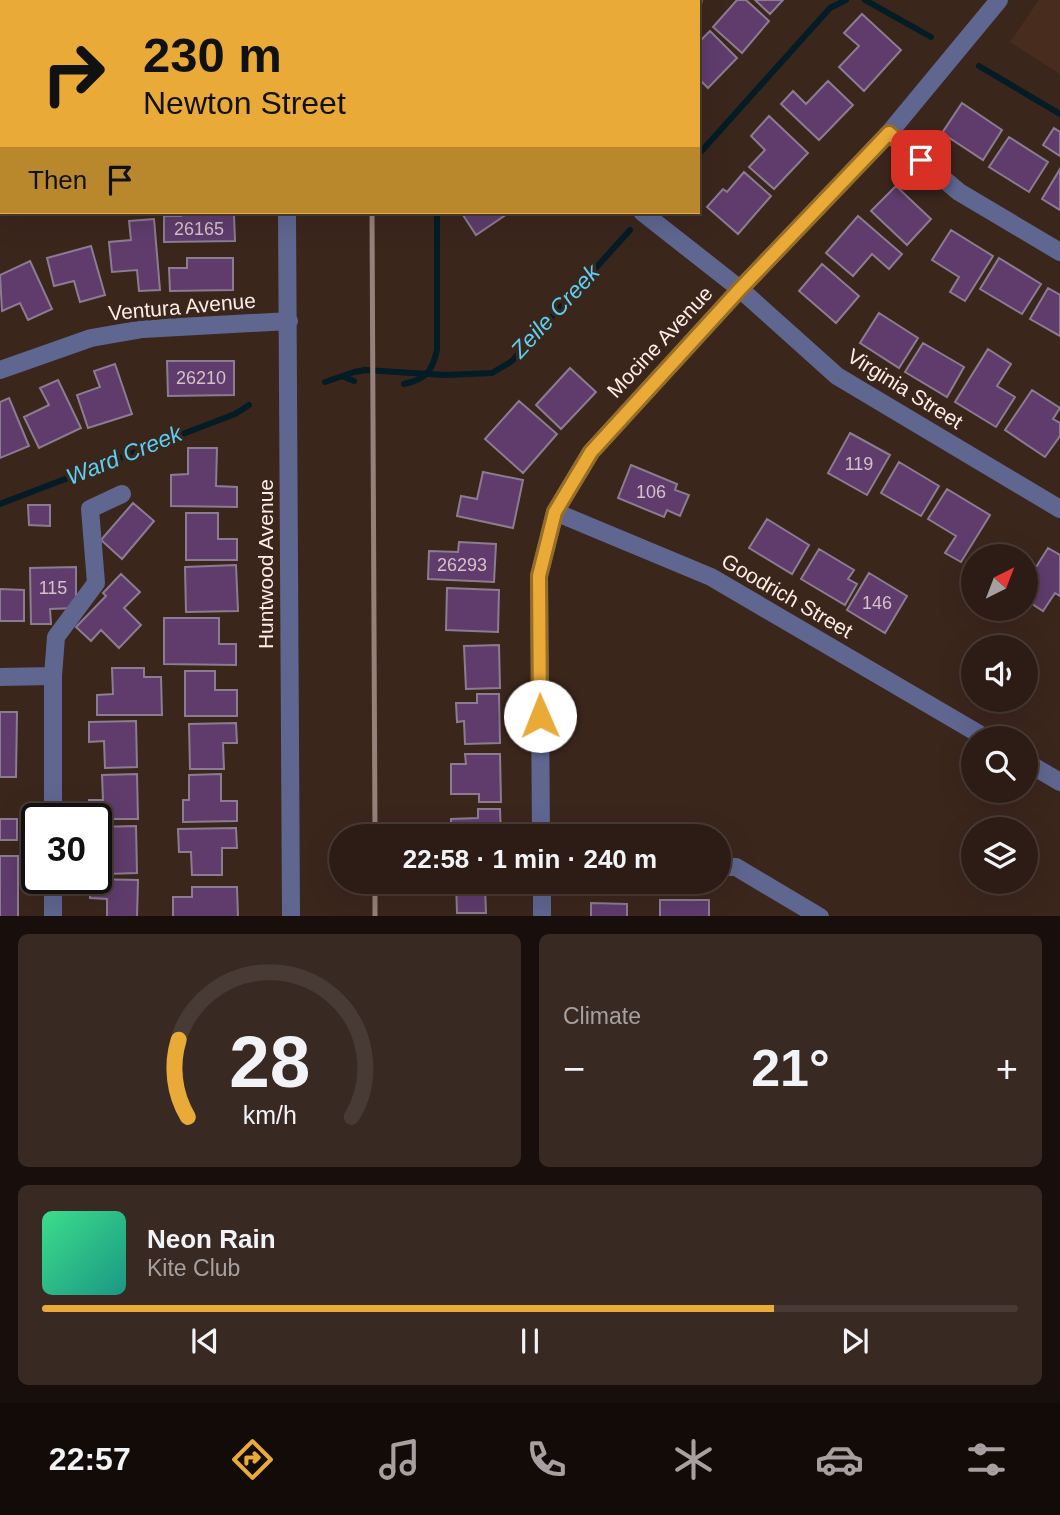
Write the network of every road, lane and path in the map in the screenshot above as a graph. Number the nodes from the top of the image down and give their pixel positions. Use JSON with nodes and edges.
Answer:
{"nodes":[{"id":1,"x":999,"y":0,"type":"edge"},
{"id":2,"x":889,"y":133,"type":"junction"},
{"id":3,"x":287,"y":214,"type":"edge"},
{"id":4,"x":645,"y":214,"type":"edge"},
{"id":5,"x":1060,"y":252,"type":"edge"},
{"id":6,"x":740,"y":289,"type":"junction"},
{"id":7,"x":289,"y":321,"type":"junction"},
{"id":8,"x":0,"y":370,"type":"edge"},
{"id":9,"x":122,"y":494,"type":"dead end"},
{"id":10,"x":1060,"y":509,"type":"edge"},
{"id":11,"x":555,"y":512,"type":"junction"},
{"id":12,"x":53,"y":676,"type":"junction"},
{"id":13,"x":0,"y":677,"type":"edge"},
{"id":14,"x":966,"y":726,"type":"edge"},
{"id":15,"x":1038,"y":769,"type":"edge"},
{"id":16,"x":1060,"y":782,"type":"edge"},
{"id":17,"x":53,"y":803,"type":"edge"},
{"id":18,"x":541,"y":824,"type":"edge"},
{"id":19,"x":731,"y":867,"type":"edge"},
{"id":20,"x":53,"y":894,"type":"edge"},
{"id":21,"x":542,"y":894,"type":"edge"},
{"id":22,"x":53,"y":916,"type":"edge"},
{"id":23,"x":291,"y":916,"type":"edge"},
{"id":24,"x":542,"y":916,"type":"edge"},
{"id":25,"x":820,"y":916,"type":"edge"}],
"edges":[{"from":1,"to":2,"type":"street","name":"Mocine Avenue"},
{"from":2,"to":5,"type":"street"},
{"from":2,"to":6,"type":"street","name":"Mocine Avenue"},
{"from":3,"to":7,"type":"street","name":"Huntwood Avenue"},
{"from":4,"to":6,"type":"street","name":"Virginia Street"},
{"from":6,"to":10,"type":"street","name":"Virginia Street"},
{"from":6,"to":11,"type":"street","name":"Mocine Avenue"},
{"from":7,"to":8,"type":"street","name":"Ventura Avenue"},
{"from":7,"to":23,"type":"street","name":"Huntwood Avenue"},
{"from":9,"to":12,"type":"street"},
{"from":11,"to":14,"type":"street","name":"Goodrich Street"},
{"from":11,"to":18,"type":"street","name":"Mocine Avenue"},
{"from":12,"to":13,"type":"street"},
{"from":12,"to":17,"type":"street"},
{"from":15,"to":16,"type":"street"},
{"from":19,"to":25,"type":"street"},
{"from":20,"to":22,"type":"street"},
{"from":21,"to":24,"type":"street"}]}
